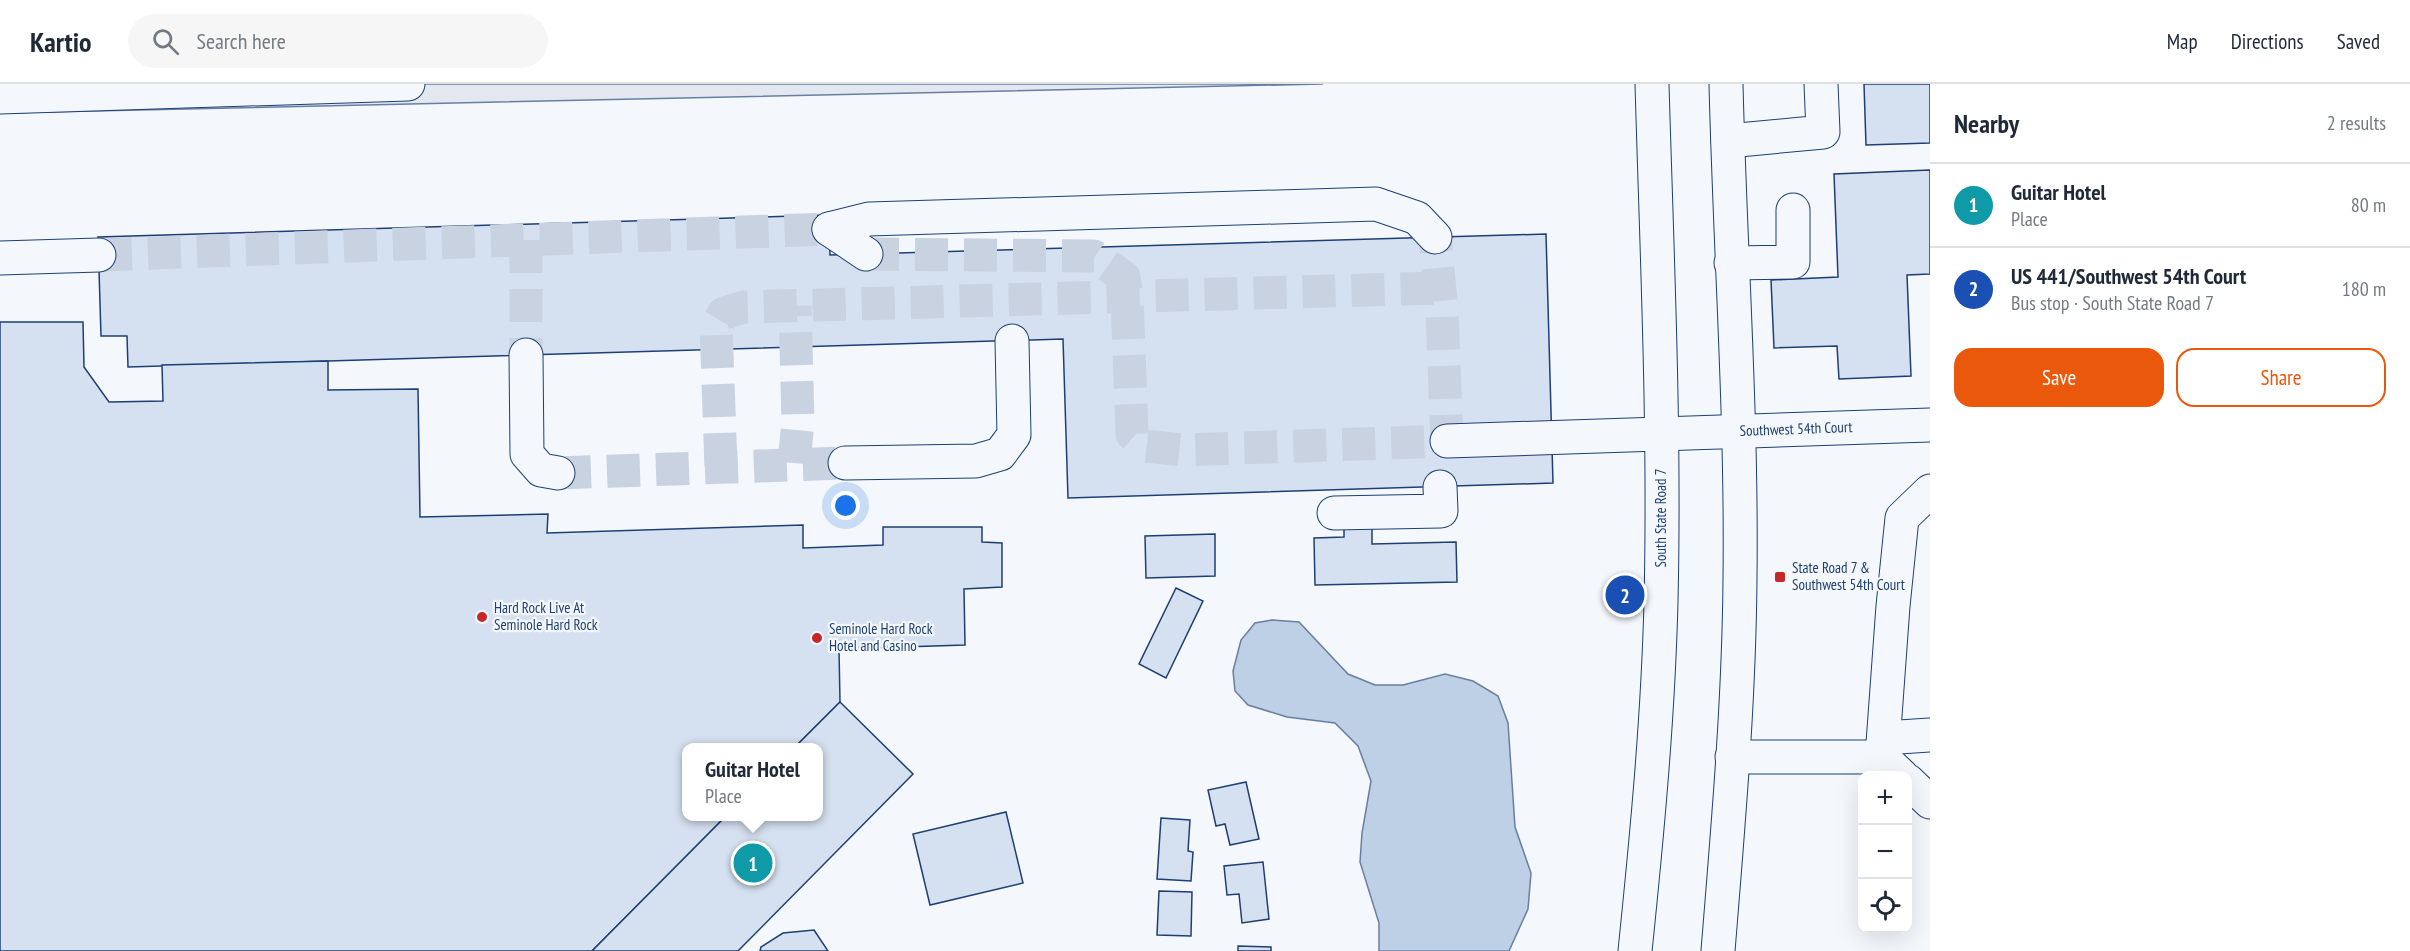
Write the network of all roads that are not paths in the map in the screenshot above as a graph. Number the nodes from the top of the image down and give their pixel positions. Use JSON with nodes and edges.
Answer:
{"nodes":[{"id":1,"x":408,"y":84,"type":"edge"},
{"id":2,"x":1652,"y":84,"type":"edge"},
{"id":3,"x":1726,"y":84,"type":"edge"},
{"id":4,"x":1821,"y":84,"type":"edge"},
{"id":5,"x":0,"y":97,"type":"edge"},
{"id":6,"x":1728,"y":141,"type":"junction"},
{"id":7,"x":1793,"y":210,"type":"dead end"},
{"id":8,"x":1435,"y":237,"type":"tunnel mouth"},
{"id":9,"x":866,"y":254,"type":"tunnel mouth"},
{"id":10,"x":99,"y":255,"type":"tunnel mouth"},
{"id":11,"x":0,"y":258,"type":"edge"},
{"id":12,"x":1731,"y":263,"type":"junction"},
{"id":13,"x":1012,"y":340,"type":"dead end"},
{"id":14,"x":526,"y":355,"type":"tunnel mouth"},
{"id":15,"x":1930,"y":425,"type":"edge"},
{"id":16,"x":1739,"y":431,"type":"junction"},
{"id":17,"x":1662,"y":435,"type":"junction"},
{"id":18,"x":1447,"y":441,"type":"dead end"},
{"id":19,"x":845,"y":463,"type":"tunnel mouth"},
{"id":20,"x":558,"y":473,"type":"tunnel mouth"},
{"id":21,"x":1440,"y":487,"type":"dead end"},
{"id":22,"x":1930,"y":491,"type":"edge"},
{"id":23,"x":1334,"y":513,"type":"dead end"},
{"id":24,"x":1930,"y":735,"type":"edge"},
{"id":25,"x":1732,"y":756,"type":"junction"},
{"id":26,"x":1889,"y":757,"type":"edge"},
{"id":27,"x":1912,"y":785,"type":"edge"},
{"id":28,"x":1930,"y":802,"type":"edge"},
{"id":29,"x":1635,"y":951,"type":"edge"},
{"id":30,"x":1718,"y":951,"type":"edge"}],
"edges":[{"from":1,"to":5,"type":"main road"},
{"from":2,"to":17,"type":"main road","name":"South State Road 7"},
{"from":3,"to":6,"type":"main road"},
{"from":4,"to":6,"type":"main road"},
{"from":6,"to":12,"type":"main road"},
{"from":7,"to":12,"type":"main road"},
{"from":8,"to":9,"type":"main road"},
{"from":10,"to":11,"type":"main road"},
{"from":12,"to":16,"type":"main road"},
{"from":13,"to":19,"type":"main road"},
{"from":14,"to":20,"type":"main road"},
{"from":15,"to":16,"type":"main road","name":"Southwest 54th Court"},
{"from":16,"to":17,"type":"main road","name":"Southwest 54th Court"},
{"from":16,"to":25,"type":"main road"},
{"from":17,"to":18,"type":"main road","name":"Southwest 54th Court"},
{"from":17,"to":29,"type":"main road","name":"South State Road 7"},
{"from":21,"to":23,"type":"main road"},
{"from":22,"to":26,"type":"main road"},
{"from":24,"to":26,"type":"main road"},
{"from":25,"to":26,"type":"main road"},
{"from":25,"to":30,"type":"main road"},
{"from":27,"to":28,"type":"main road"}]}
